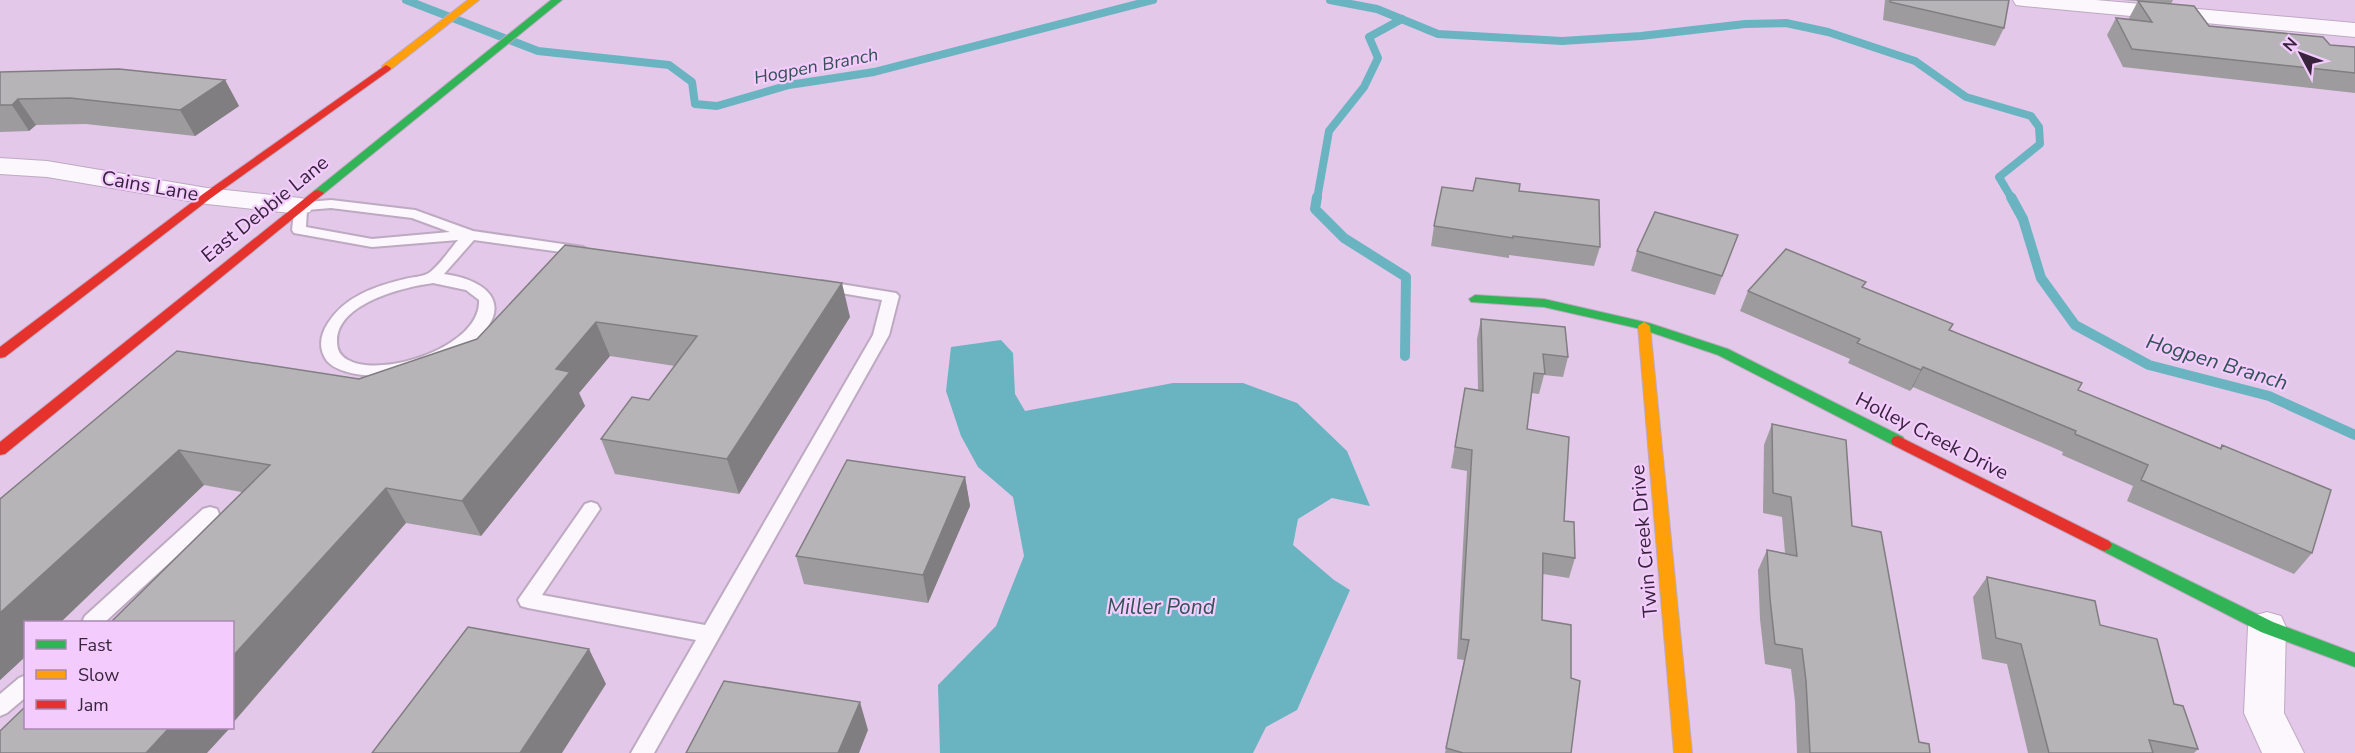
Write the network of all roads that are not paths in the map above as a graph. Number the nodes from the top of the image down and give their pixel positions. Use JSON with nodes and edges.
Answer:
{"nodes":[{"id":1,"x":474,"y":0,"type":"edge"},
{"id":2,"x":557,"y":0,"type":"edge"},
{"id":3,"x":2024,"y":0,"type":"edge"},
{"id":4,"x":2235,"y":0,"type":"edge"},
{"id":5,"x":2253,"y":21,"type":"junction"},
{"id":6,"x":2355,"y":30,"type":"edge"},
{"id":7,"x":0,"y":166,"type":"edge"},
{"id":8,"x":207,"y":196,"type":"junction"},
{"id":9,"x":300,"y":206,"type":"junction"},
{"id":10,"x":470,"y":235,"type":"junction"},
{"id":11,"x":603,"y":254,"type":"edge"},
{"id":12,"x":433,"y":278,"type":"junction"},
{"id":13,"x":810,"y":284,"type":"edge"},
{"id":14,"x":1474,"y":299,"type":"dead end"},
{"id":15,"x":1644,"y":326,"type":"junction"},
{"id":16,"x":0,"y":354,"type":"edge"},
{"id":17,"x":0,"y":450,"type":"edge"},
{"id":18,"x":591,"y":509,"type":"dead end"},
{"id":19,"x":210,"y":514,"type":"dead end"},
{"id":20,"x":93,"y":621,"type":"edge"},
{"id":21,"x":2267,"y":627,"type":"junction"},
{"id":22,"x":710,"y":634,"type":"junction"},
{"id":23,"x":2355,"y":660,"type":"edge"},
{"id":24,"x":24,"y":686,"type":"edge"},
{"id":25,"x":0,"y":707,"type":"edge"},
{"id":26,"x":642,"y":753,"type":"edge"},
{"id":27,"x":1683,"y":753,"type":"edge"},
{"id":28,"x":2283,"y":753,"type":"edge"}],
"edges":[{"from":1,"to":8,"type":"main road","name":"East Debbie Lane"},
{"from":2,"to":9,"type":"main road","name":"East Debbie Lane"},
{"from":3,"to":5,"type":"street"},
{"from":4,"to":5,"type":"street"},
{"from":5,"to":6,"type":"street"},
{"from":7,"to":8,"type":"street","name":"Cains Lane"},
{"from":8,"to":9,"type":"street","name":"Cains Lane"},
{"from":8,"to":16,"type":"main road","name":"East Debbie Lane"},
{"from":9,"to":10,"type":"lane"},
{"from":9,"to":10,"type":"lane"},
{"from":9,"to":17,"type":"main road","name":"East Debbie Lane"},
{"from":10,"to":11,"type":"lane"},
{"from":10,"to":12,"type":"lane"},
{"from":12,"to":12,"type":"lane"},
{"from":13,"to":22,"type":"lane"},
{"from":14,"to":15,"type":"main road","name":"Holley Creek Drive"},
{"from":15,"to":21,"type":"main road","name":"Holley Creek Drive"},
{"from":15,"to":27,"type":"main road","name":"Twin Creek Drive"},
{"from":18,"to":22,"type":"lane"},
{"from":19,"to":20,"type":"lane"},
{"from":21,"to":23,"type":"main road","name":"Holley Creek Drive"},
{"from":21,"to":28,"type":"street"},
{"from":22,"to":26,"type":"lane"},
{"from":24,"to":25,"type":"lane"}]}
